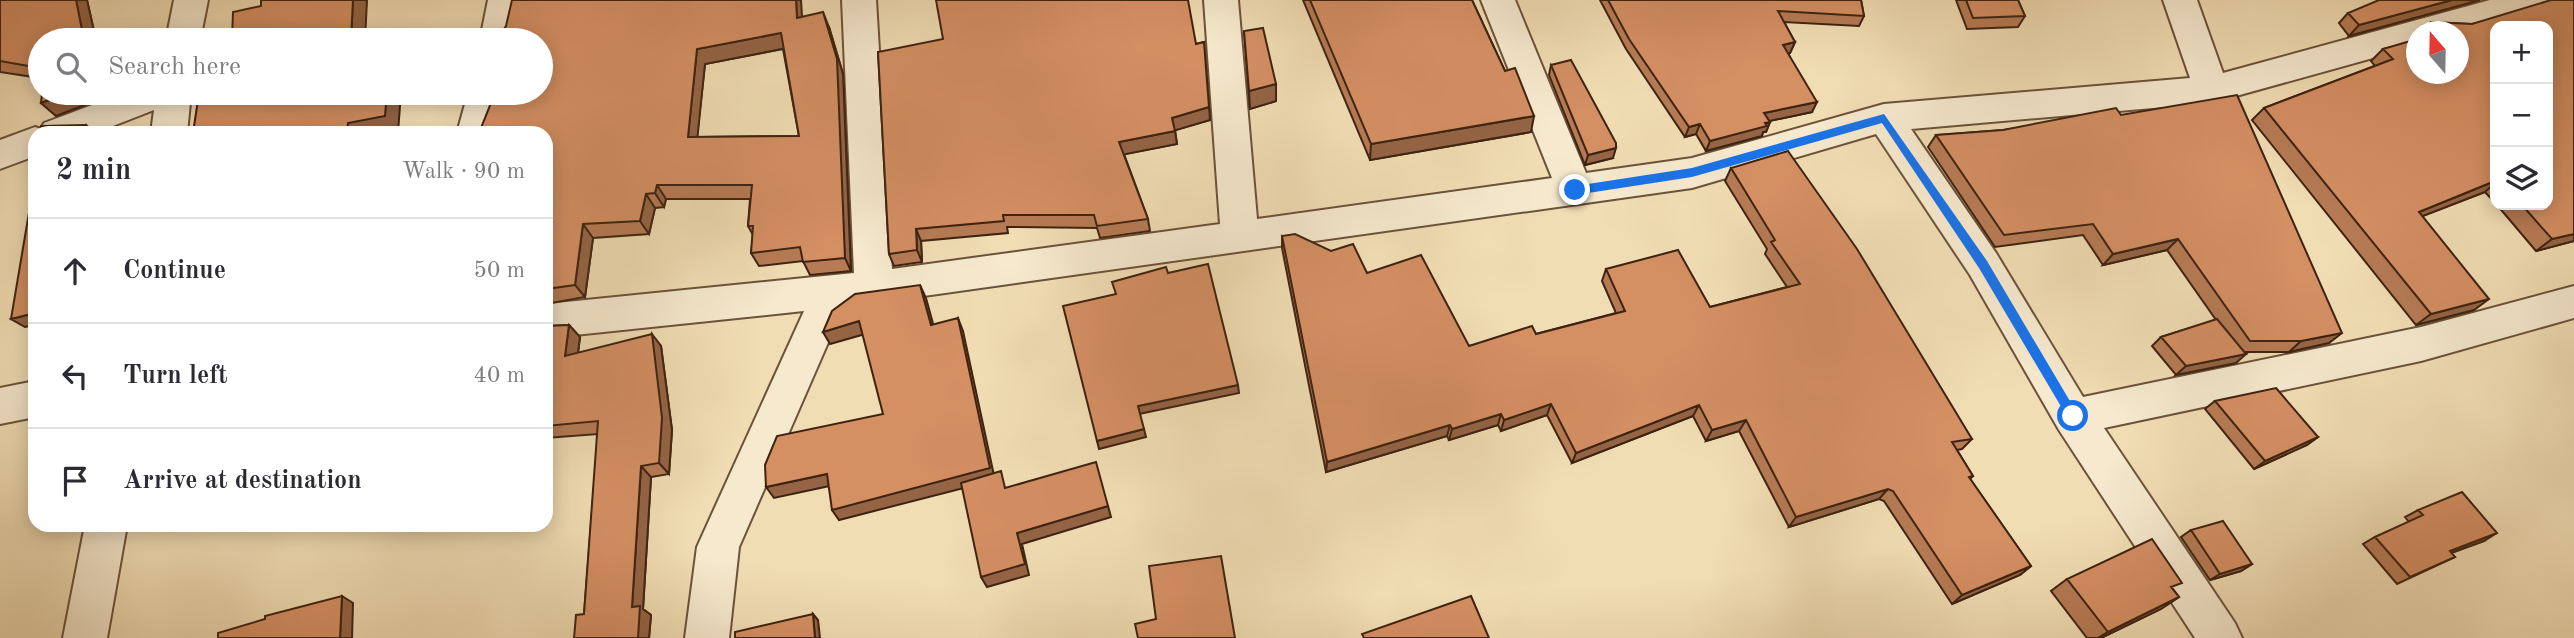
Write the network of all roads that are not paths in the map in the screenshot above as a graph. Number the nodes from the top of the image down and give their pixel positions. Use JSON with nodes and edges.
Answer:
{"nodes":[{"id":1,"x":191,"y":0,"type":"edge"},
{"id":2,"x":505,"y":0,"type":"edge"},
{"id":3,"x":859,"y":0,"type":"edge"},
{"id":4,"x":1221,"y":0,"type":"edge"},
{"id":5,"x":1498,"y":0,"type":"edge"},
{"id":6,"x":2179,"y":0,"type":"edge"},
{"id":7,"x":2535,"y":0,"type":"edge"},
{"id":8,"x":2458,"y":21,"type":"edge"},
{"id":9,"x":185,"y":28,"type":"edge"},
{"id":10,"x":499,"y":28,"type":"edge"},
{"id":11,"x":2406,"y":35,"type":"edge"},
{"id":12,"x":2211,"y":90,"type":"junction"},
{"id":13,"x":129,"y":105,"type":"edge"},
{"id":14,"x":172,"y":105,"type":"edge"},
{"id":15,"x":482,"y":105,"type":"edge"},
{"id":16,"x":1884,"y":118,"type":"junction"},
{"id":17,"x":75,"y":126,"type":"edge"},
{"id":18,"x":170,"y":126,"type":"edge"},
{"id":19,"x":477,"y":126,"type":"edge"},
{"id":20,"x":28,"y":144,"type":"edge"},
{"id":21,"x":0,"y":155,"type":"edge"},
{"id":22,"x":1575,"y":190,"type":"junction"},
{"id":23,"x":1240,"y":238,"type":"junction"},
{"id":24,"x":864,"y":289,"type":"junction"},
{"id":25,"x":2574,"y":302,"type":"edge"},
{"id":26,"x":553,"y":320,"type":"edge"},
{"id":27,"x":28,"y":400,"type":"edge"},
{"id":28,"x":0,"y":406,"type":"edge"},
{"id":29,"x":2073,"y":416,"type":"junction"},
{"id":30,"x":105,"y":532,"type":"edge"},
{"id":31,"x":85,"y":638,"type":"edge"},
{"id":32,"x":707,"y":638,"type":"edge"},
{"id":33,"x":2220,"y":638,"type":"edge"}],
"edges":[{"from":1,"to":9,"type":"street"},
{"from":2,"to":10,"type":"street"},
{"from":3,"to":24,"type":"street"},
{"from":4,"to":23,"type":"street"},
{"from":5,"to":22,"type":"street"},
{"from":6,"to":12,"type":"street"},
{"from":7,"to":8,"type":"street"},
{"from":11,"to":12,"type":"street"},
{"from":12,"to":16,"type":"street"},
{"from":13,"to":17,"type":"street"},
{"from":14,"to":18,"type":"street"},
{"from":15,"to":19,"type":"street"},
{"from":16,"to":22,"type":"street"},
{"from":16,"to":29,"type":"street"},
{"from":20,"to":21,"type":"street"},
{"from":22,"to":23,"type":"street"},
{"from":23,"to":24,"type":"street"},
{"from":24,"to":26,"type":"street"},
{"from":24,"to":32,"type":"street"},
{"from":25,"to":29,"type":"street"},
{"from":27,"to":28,"type":"street"},
{"from":29,"to":33,"type":"street"},
{"from":30,"to":31,"type":"street"}]}
